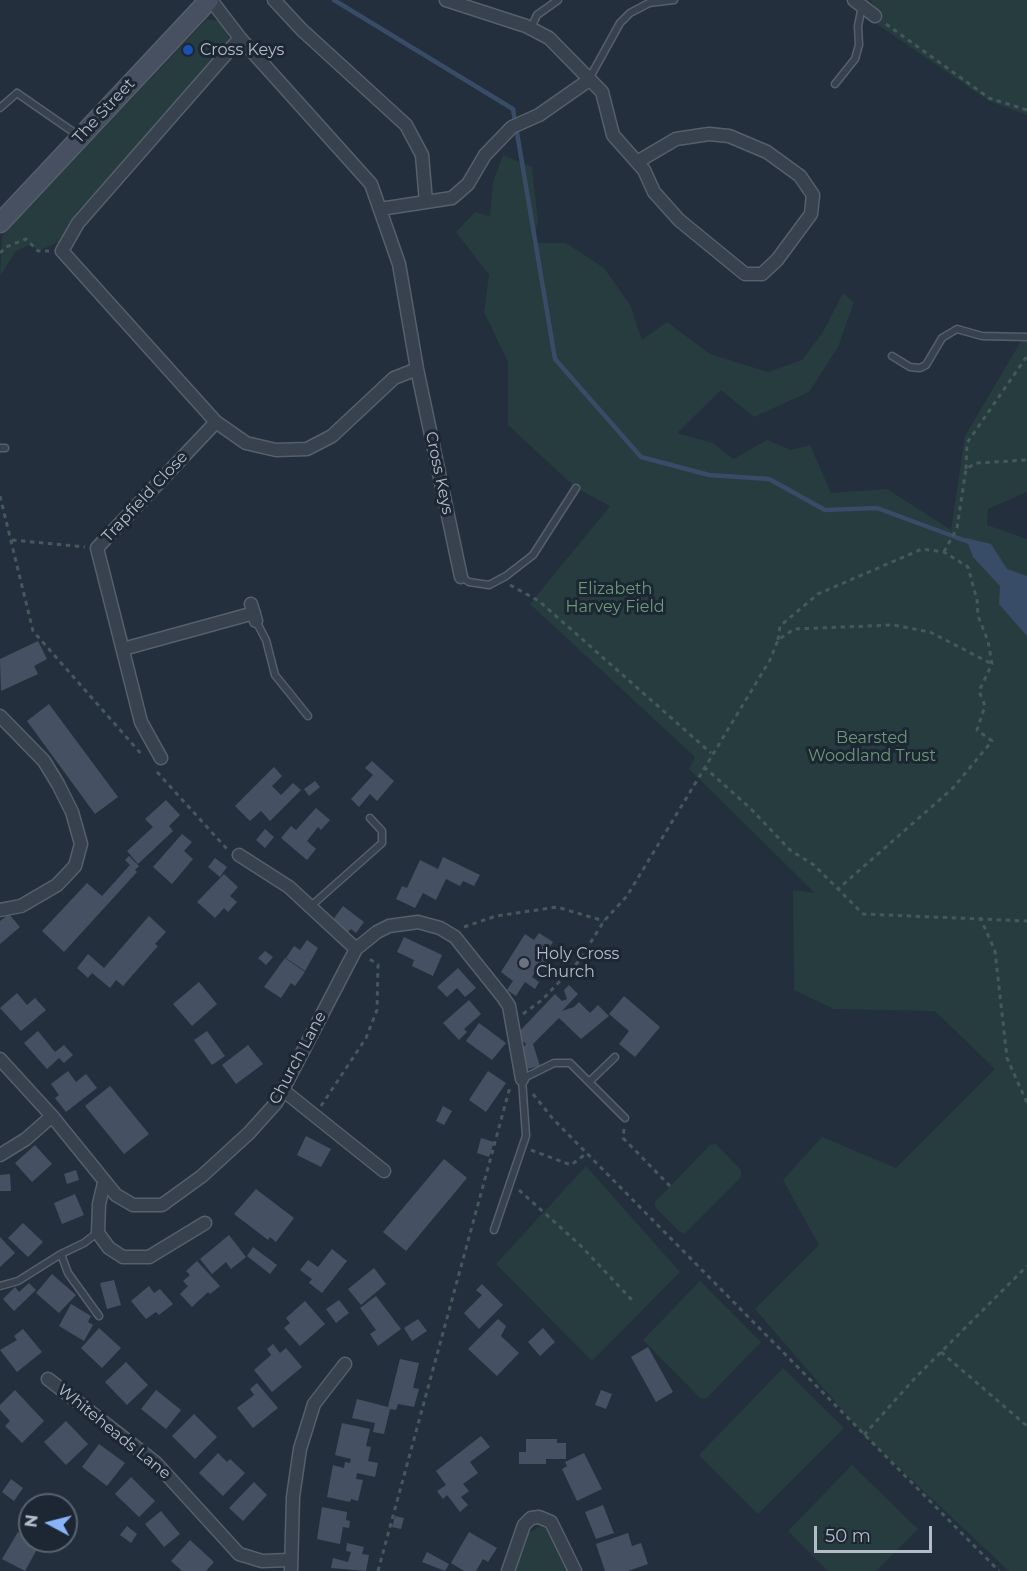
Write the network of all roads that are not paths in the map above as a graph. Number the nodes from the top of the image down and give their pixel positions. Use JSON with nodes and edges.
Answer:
{"nodes":[{"id":1,"x":210,"y":0,"type":"edge"},
{"id":2,"x":274,"y":0,"type":"edge"},
{"id":3,"x":446,"y":0,"type":"edge"},
{"id":4,"x":558,"y":0,"type":"edge"},
{"id":5,"x":674,"y":0,"type":"edge"},
{"id":6,"x":858,"y":3,"type":"edge"},
{"id":7,"x":875,"y":16,"type":"road end"},
{"id":8,"x":530,"y":28,"type":"junction"},
{"id":9,"x":240,"y":39,"type":"junction"},
{"id":10,"x":589,"y":80,"type":"junction"},
{"id":11,"x":835,"y":84,"type":"dead end"},
{"id":12,"x":0,"y":108,"type":"edge"},
{"id":13,"x":80,"y":137,"type":"junction"},
{"id":14,"x":637,"y":162,"type":"junction"},
{"id":15,"x":426,"y":202,"type":"junction"},
{"id":16,"x":380,"y":209,"type":"junction"},
{"id":17,"x":0,"y":223,"type":"edge"},
{"id":18,"x":1027,"y":337,"type":"edge"},
{"id":19,"x":892,"y":356,"type":"dead end"},
{"id":20,"x":417,"y":369,"type":"junction"},
{"id":21,"x":216,"y":422,"type":"junction"},
{"id":22,"x":576,"y":488,"type":"dead end"},
{"id":23,"x":461,"y":577,"type":"joint"},
{"id":24,"x":254,"y":613,"type":"joint"},
{"id":25,"x":123,"y":650,"type":"junction"},
{"id":26,"x":0,"y":716,"type":"edge"},
{"id":27,"x":308,"y":716,"type":"dead end"},
{"id":28,"x":161,"y":758,"type":"dead end"},
{"id":29,"x":370,"y":818,"type":"dead end"},
{"id":30,"x":239,"y":855,"type":"road end"},
{"id":31,"x":311,"y":906,"type":"junction"},
{"id":32,"x":0,"y":910,"type":"edge"},
{"id":33,"x":356,"y":949,"type":"junction"},
{"id":34,"x":615,"y":1057,"type":"dead end"},
{"id":35,"x":0,"y":1059,"type":"edge"},
{"id":36,"x":522,"y":1079,"type":"junction"},
{"id":37,"x":590,"y":1081,"type":"junction"},
{"id":38,"x":284,"y":1091,"type":"junction"},
{"id":39,"x":52,"y":1116,"type":"junction"},
{"id":40,"x":625,"y":1118,"type":"road end"},
{"id":41,"x":0,"y":1155,"type":"edge"},
{"id":42,"x":384,"y":1171,"type":"dead end"},
{"id":43,"x":105,"y":1183,"type":"junction"},
{"id":44,"x":205,"y":1223,"type":"dead end"},
{"id":45,"x":494,"y":1230,"type":"dead end"},
{"id":46,"x":98,"y":1233,"type":"junction"},
{"id":47,"x":61,"y":1254,"type":"junction"},
{"id":48,"x":0,"y":1286,"type":"edge"},
{"id":49,"x":99,"y":1316,"type":"dead end"},
{"id":50,"x":345,"y":1364,"type":"dead end"},
{"id":51,"x":48,"y":1379,"type":"dead end"},
{"id":52,"x":291,"y":1566,"type":"edge"},
{"id":53,"x":508,"y":1571,"type":"edge"},
{"id":54,"x":575,"y":1571,"type":"edge"}],
"edges":[{"from":1,"to":9,"type":"street","name":"Cross Keys"},
{"from":1,"to":13,"type":"street","name":"The Street"},
{"from":2,"to":15,"type":"street"},
{"from":3,"to":8,"type":"street"},
{"from":4,"to":8,"type":"lane"},
{"from":5,"to":10,"type":"lane"},
{"from":6,"to":7,"type":"street"},
{"from":6,"to":11,"type":"lane"},
{"from":8,"to":10,"type":"street"},
{"from":9,"to":16,"type":"street","name":"Cross Keys"},
{"from":9,"to":21,"type":"street"},
{"from":10,"to":14,"type":"street"},
{"from":10,"to":15,"type":"street"},
{"from":12,"to":13,"type":"lane"},
{"from":13,"to":17,"type":"street","name":"The Street"},
{"from":14,"to":14,"type":"street"},
{"from":15,"to":16,"type":"street"},
{"from":16,"to":20,"type":"street","name":"Cross Keys"},
{"from":18,"to":19,"type":"lane"},
{"from":20,"to":21,"type":"street"},
{"from":20,"to":23,"type":"street","name":"Cross Keys"},
{"from":21,"to":25,"type":"street","name":"Trapfield Close"},
{"from":22,"to":23,"type":"lane"},
{"from":24,"to":25,"type":"street"},
{"from":24,"to":27,"type":"lane"},
{"from":25,"to":28,"type":"street","name":"Trapfield Close"},
{"from":26,"to":32,"type":"street"},
{"from":29,"to":31,"type":"lane"},
{"from":30,"to":31,"type":"street"},
{"from":31,"to":33,"type":"street"},
{"from":33,"to":36,"type":"street","name":"Church Lane"},
{"from":33,"to":38,"type":"street","name":"Church Lane"},
{"from":34,"to":37,"type":"lane"},
{"from":35,"to":39,"type":"street","name":"Church Lane"},
{"from":36,"to":37,"type":"lane"},
{"from":36,"to":45,"type":"lane"},
{"from":37,"to":40,"type":"lane"},
{"from":38,"to":42,"type":"street"},
{"from":38,"to":43,"type":"street","name":"Church Lane"},
{"from":39,"to":41,"type":"street"},
{"from":39,"to":43,"type":"street","name":"Church Lane"},
{"from":43,"to":46,"type":"street"},
{"from":44,"to":46,"type":"street"},
{"from":46,"to":47,"type":"lane"},
{"from":47,"to":48,"type":"lane"},
{"from":47,"to":49,"type":"lane"},
{"from":50,"to":52,"type":"street"},
{"from":51,"to":52,"type":"street","name":"Whiteheads Lane"},
{"from":53,"to":54,"type":"street"}]}
